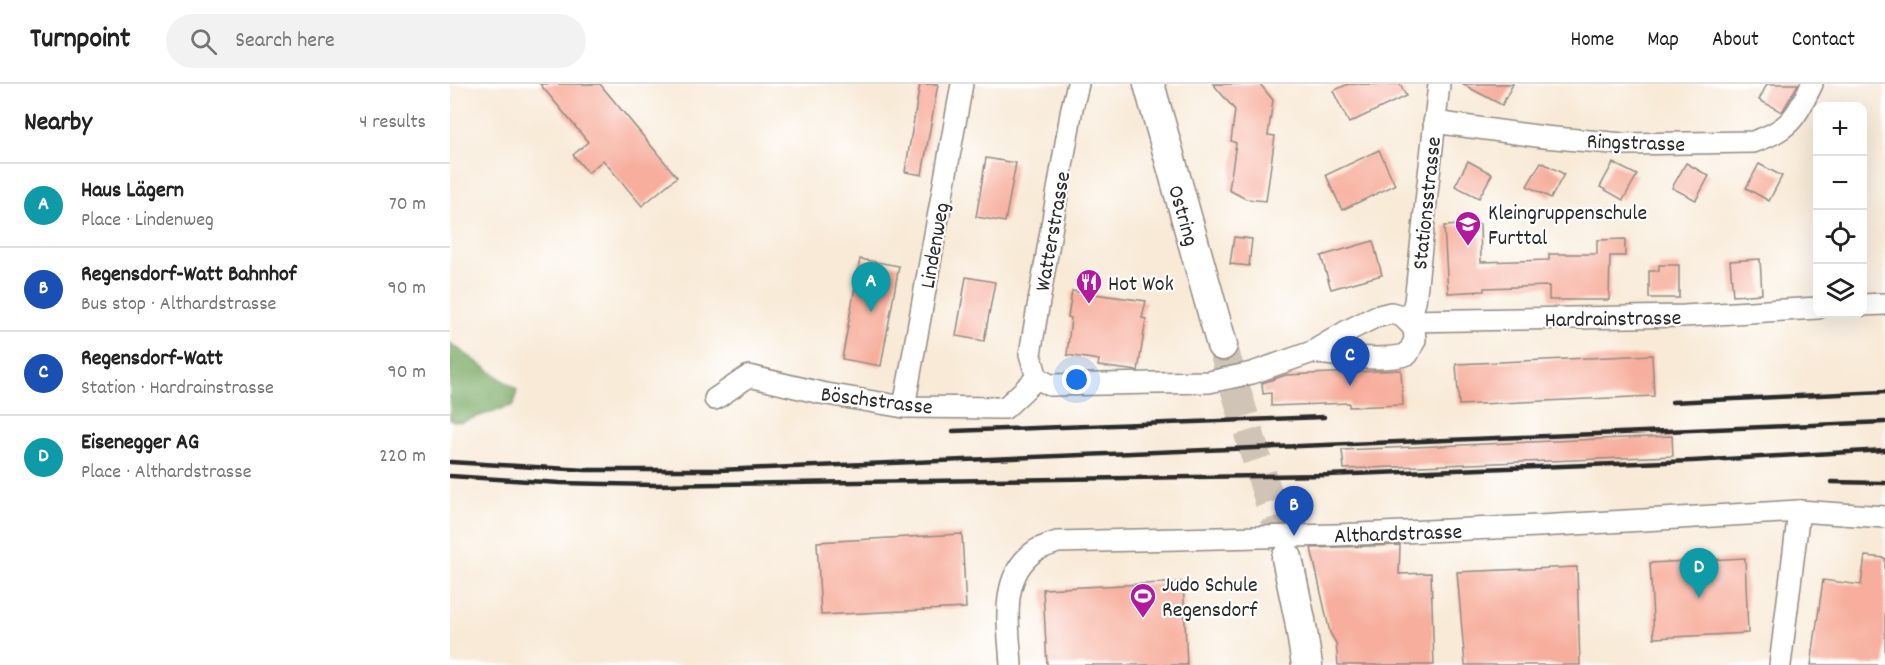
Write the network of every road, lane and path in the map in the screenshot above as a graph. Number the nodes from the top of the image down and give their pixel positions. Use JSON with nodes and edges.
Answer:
{"nodes":[{"id":1,"x":962,"y":84,"type":"edge"},
{"id":2,"x":1078,"y":84,"type":"edge"},
{"id":3,"x":1149,"y":84,"type":"edge"},
{"id":4,"x":1439,"y":84,"type":"edge"},
{"id":5,"x":1812,"y":84,"type":"edge"},
{"id":6,"x":1434,"y":122,"type":"junction"},
{"id":7,"x":1885,"y":304,"type":"edge"},
{"id":8,"x":1867,"y":305,"type":"edge"},
{"id":9,"x":1813,"y":308,"type":"edge"},
{"id":10,"x":1409,"y":321,"type":"junction"},
{"id":11,"x":1222,"y":345,"type":"tunnel mouth"},
{"id":12,"x":1312,"y":352,"type":"junction"},
{"id":13,"x":1037,"y":378,"type":"junction"},
{"id":14,"x":715,"y":399,"type":"dead end"},
{"id":15,"x":904,"y":407,"type":"junction"},
{"id":16,"x":1799,"y":511,"type":"junction"},
{"id":17,"x":1885,"y":517,"type":"edge"},
{"id":18,"x":1287,"y":558,"type":"tunnel mouth"},
{"id":19,"x":1011,"y":665,"type":"edge"},
{"id":20,"x":1306,"y":665,"type":"edge"},
{"id":21,"x":1780,"y":665,"type":"edge"}],
"edges":[{"from":1,"to":15,"type":"street","name":"Lindenweg"},
{"from":2,"to":13,"type":"street","name":"Watterstrasse"},
{"from":3,"to":11,"type":"main road","name":"Ostring"},
{"from":4,"to":6,"type":"street","name":"Stationsstrasse"},
{"from":5,"to":6,"type":"street","name":"Ringstrasse"},
{"from":6,"to":10,"type":"street","name":"Stationsstrasse"},
{"from":7,"to":8,"type":"street"},
{"from":9,"to":10,"type":"street","name":"Hardrainstrasse"},
{"from":10,"to":12,"type":"street","name":"Hardrainstrasse"},
{"from":10,"to":12,"type":"street","name":"Hardrainstrasse"},
{"from":12,"to":13,"type":"street","name":"Hardrainstrasse"},
{"from":13,"to":15,"type":"street","name":"Böschstrasse"},
{"from":14,"to":15,"type":"street","name":"Böschstrasse"},
{"from":16,"to":17,"type":"street","name":"Althardstrasse"},
{"from":16,"to":19,"type":"street","name":"Althardstrasse"},
{"from":16,"to":21,"type":"street"},
{"from":18,"to":20,"type":"main road"}]}
